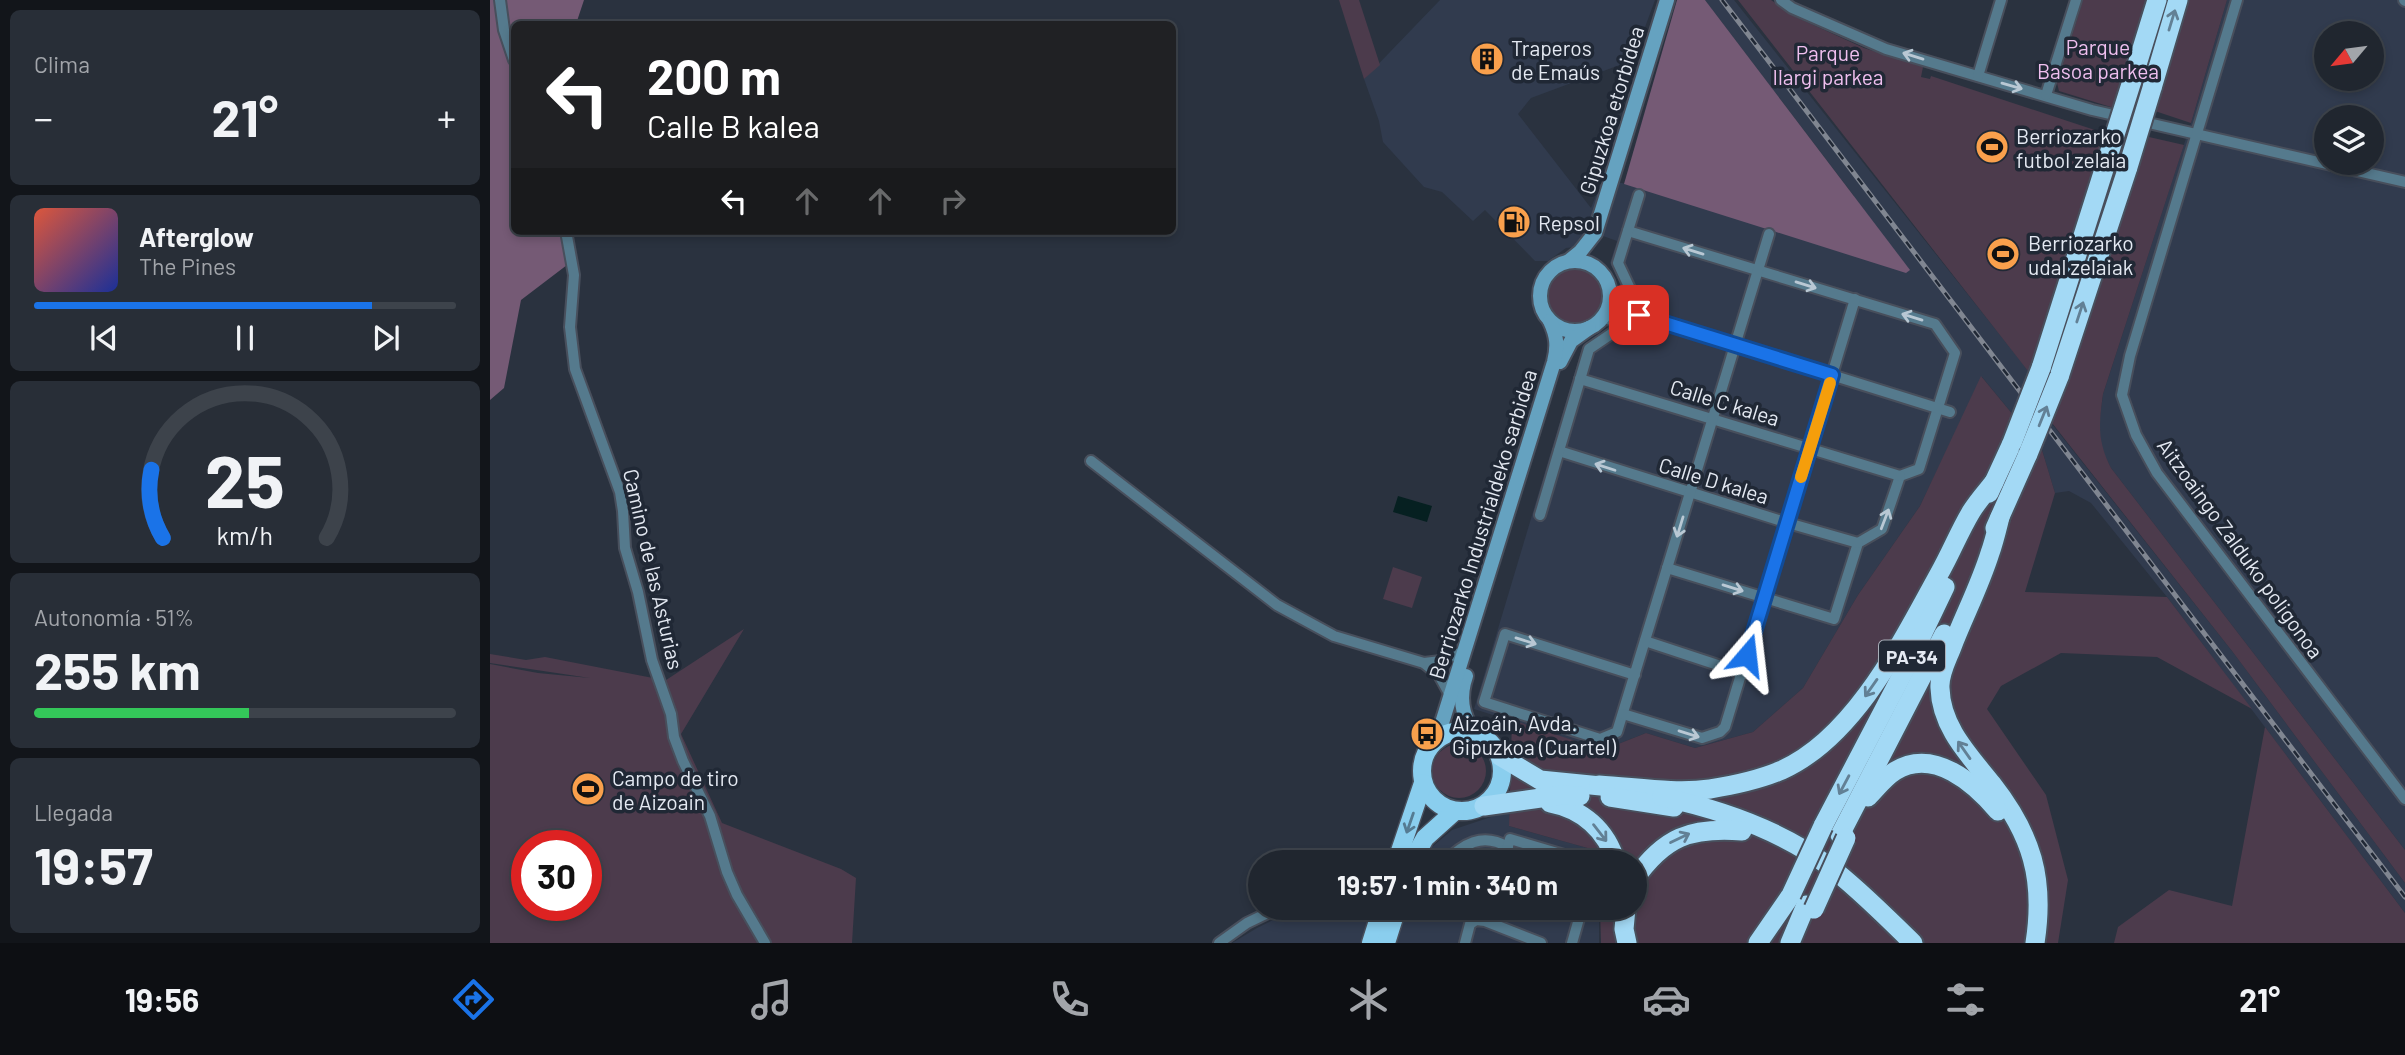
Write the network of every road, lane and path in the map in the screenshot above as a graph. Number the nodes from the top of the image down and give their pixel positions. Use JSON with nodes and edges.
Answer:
{"nodes":[{"id":1,"x":500,"y":0,"type":"edge"},
{"id":2,"x":1667,"y":0,"type":"edge"},
{"id":3,"x":1781,"y":0,"type":"edge"},
{"id":4,"x":2001,"y":0,"type":"edge"},
{"id":5,"x":2076,"y":0,"type":"edge"},
{"id":6,"x":2157,"y":0,"type":"edge"},
{"id":7,"x":2178,"y":0,"type":"edge"},
{"id":8,"x":2237,"y":0,"type":"edge"},
{"id":9,"x":511,"y":51,"type":"edge"},
{"id":10,"x":1978,"y":76,"type":"junction"},
{"id":11,"x":2046,"y":96,"type":"junction"},
{"id":12,"x":2198,"y":135,"type":"junction"},
{"id":13,"x":2405,"y":182,"type":"edge"},
{"id":14,"x":1639,"y":195,"type":"dead end"},
{"id":15,"x":1628,"y":231,"type":"junction"},
{"id":16,"x":1595,"y":233,"type":"junction"},
{"id":17,"x":1769,"y":234,"type":"dead end"},
{"id":18,"x":567,"y":235,"type":"edge"},
{"id":19,"x":1569,"y":261,"type":"junction"},
{"id":20,"x":1598,"y":270,"type":"junction"},
{"id":21,"x":1758,"y":270,"type":"junction"},
{"id":22,"x":1610,"y":296,"type":"junction"},
{"id":23,"x":1855,"y":299,"type":"junction"},
{"id":24,"x":1636,"y":302,"type":"junction"},
{"id":25,"x":1639,"y":315,"type":"junction"},
{"id":26,"x":1602,"y":318,"type":"junction"},
{"id":27,"x":1550,"y":321,"type":"junction"},
{"id":28,"x":1628,"y":324,"type":"junction"},
{"id":29,"x":1589,"y":328,"type":"junction"},
{"id":30,"x":1735,"y":345,"type":"junction"},
{"id":31,"x":2050,"y":372,"type":"junction"},
{"id":32,"x":1832,"y":375,"type":"junction"},
{"id":33,"x":1580,"y":379,"type":"junction"},
{"id":34,"x":1944,"y":410,"type":"junction"},
{"id":35,"x":1713,"y":418,"type":"junction"},
{"id":36,"x":1810,"y":447,"type":"junction"},
{"id":37,"x":2020,"y":449,"type":"junction"},
{"id":38,"x":1559,"y":452,"type":"junction"},
{"id":39,"x":1091,"y":461,"type":"dead end"},
{"id":40,"x":1899,"y":475,"type":"junction"},
{"id":41,"x":1994,"y":482,"type":"junction"},
{"id":42,"x":1690,"y":493,"type":"junction"},
{"id":43,"x":1540,"y":515,"type":"dead end"},
{"id":44,"x":2000,"y":517,"type":"junction"},
{"id":45,"x":1788,"y":523,"type":"junction"},
{"id":46,"x":1858,"y":543,"type":"junction"},
{"id":47,"x":1667,"y":568,"type":"junction"},
{"id":48,"x":1765,"y":597,"type":"junction"},
{"id":49,"x":1645,"y":641,"type":"junction"},
{"id":50,"x":1464,"y":650,"type":"junction"},
{"id":51,"x":1424,"y":663,"type":"junction"},
{"id":52,"x":1742,"y":673,"type":"junction"},
{"id":53,"x":1634,"y":675,"type":"junction"},
{"id":54,"x":1450,"y":695,"type":"junction"},
{"id":55,"x":1623,"y":714,"type":"junction"},
{"id":56,"x":1473,"y":731,"type":"junction"},
{"id":57,"x":1437,"y":739,"type":"junction"},
{"id":58,"x":1500,"y":756,"type":"junction"},
{"id":59,"x":1423,"y":783,"type":"junction"},
{"id":60,"x":1599,"y":785,"type":"junction"},
{"id":61,"x":1528,"y":799,"type":"junction"},
{"id":62,"x":2405,"y":799,"type":"edge"},
{"id":63,"x":1484,"y":806,"type":"junction"},
{"id":64,"x":1455,"y":811,"type":"junction"},
{"id":65,"x":1741,"y":831,"type":"junction"},
{"id":66,"x":1845,"y":832,"type":"junction"},
{"id":67,"x":1508,"y":847,"type":"junction"},
{"id":68,"x":1400,"y":850,"type":"edge"},
{"id":69,"x":1418,"y":850,"type":"edge"},
{"id":70,"x":1460,"y":850,"type":"edge"},
{"id":71,"x":1507,"y":850,"type":"edge"},
{"id":72,"x":1547,"y":850,"type":"edge"},
{"id":73,"x":1612,"y":850,"type":"edge"},
{"id":74,"x":1647,"y":862,"type":"edge"},
{"id":75,"x":1803,"y":903,"type":"junction"},
{"id":76,"x":1253,"y":920,"type":"edge"},
{"id":77,"x":1378,"y":920,"type":"edge"},
{"id":78,"x":1393,"y":920,"type":"edge"},
{"id":79,"x":1579,"y":920,"type":"edge"},
{"id":80,"x":1618,"y":920,"type":"edge"},
{"id":81,"x":1625,"y":920,"type":"edge"},
{"id":82,"x":1485,"y":921,"type":"joint"},
{"id":83,"x":765,"y":943,"type":"edge"},
{"id":84,"x":1219,"y":943,"type":"edge"},
{"id":85,"x":1371,"y":943,"type":"edge"},
{"id":86,"x":1386,"y":943,"type":"edge"},
{"id":87,"x":1465,"y":943,"type":"edge"},
{"id":88,"x":1541,"y":943,"type":"edge"},
{"id":89,"x":1572,"y":943,"type":"edge"},
{"id":90,"x":1618,"y":943,"type":"edge"},
{"id":91,"x":1627,"y":943,"type":"edge"},
{"id":92,"x":1758,"y":943,"type":"edge"},
{"id":93,"x":1768,"y":943,"type":"edge"},
{"id":94,"x":1790,"y":943,"type":"edge"},
{"id":95,"x":1799,"y":943,"type":"edge"},
{"id":96,"x":1907,"y":943,"type":"edge"},
{"id":97,"x":2020,"y":943,"type":"edge"},
{"id":98,"x":2035,"y":943,"type":"edge"}],
"edges":[{"from":1,"to":9,"type":"street"},
{"from":2,"to":16,"type":"main road","name":"Gipuzkoa etorbidea"},
{"from":10,"to":3,"type":"street","one_way":true},
{"from":4,"to":10,"type":"street"},
{"from":5,"to":11,"type":"street"},
{"from":6,"to":31,"type":"highway","number":"PA-34","bridge":true},
{"from":31,"to":7,"type":"highway","number":"PA-34","one_way":true,"bridge":true},
{"from":8,"to":12,"type":"street","name":"Aitzoaingo Zalduko poligonoa"},
{"from":10,"to":11,"type":"street","one_way":true},
{"from":11,"to":12,"type":"street"},
{"from":12,"to":13,"type":"street"},
{"from":12,"to":62,"type":"street","name":"Aitzoaingo Zalduko poligonoa"},
{"from":14,"to":15,"type":"street"},
{"from":21,"to":15,"type":"street","one_way":true},
{"from":15,"to":24,"type":"street"},
{"from":16,"to":19,"type":"main road","name":"Gipuzkoa etorbidea"},
{"from":16,"to":20,"type":"main road","name":"Gipuzkoa etorbidea"},
{"from":17,"to":21,"type":"street"},
{"from":18,"to":83,"type":"street","name":"Camino de las Asturias"},
{"from":19,"to":20,"type":"main road"},
{"from":19,"to":27,"type":"main road"},
{"from":20,"to":22,"type":"main road"},
{"from":21,"to":23,"type":"street","one_way":true},
{"from":21,"to":30,"type":"street"},
{"from":22,"to":24,"type":"street"},
{"from":22,"to":26,"type":"main road"},
{"from":23,"to":32,"type":"street"},
{"from":34,"to":23,"type":"street","one_way":true},
{"from":24,"to":25,"type":"street"},
{"from":25,"to":28,"type":"street"},
{"from":25,"to":30,"type":"street"},
{"from":26,"to":28,"type":"street"},
{"from":26,"to":29,"type":"main road"},
{"from":27,"to":29,"type":"main road"},
{"from":27,"to":50,"type":"main road","name":"Berriozarko Industrialdeko sarbidea"},
{"from":28,"to":33,"type":"street"},
{"from":29,"to":56,"type":"main road","name":"Berriozarko Industrialdeko sarbidea"},
{"from":30,"to":32,"type":"street"},
{"from":30,"to":35,"type":"street"},
{"from":31,"to":37,"type":"highway","number":"PA-34","bridge":true},
{"from":32,"to":34,"type":"street"},
{"from":32,"to":36,"type":"street"},
{"from":33,"to":35,"type":"street","name":"Calle C kalea"},
{"from":33,"to":38,"type":"street"},
{"from":34,"to":40,"type":"street"},
{"from":35,"to":36,"type":"street","name":"Calle C kalea"},
{"from":35,"to":42,"type":"street"},
{"from":36,"to":40,"type":"street","name":"Calle C kalea"},
{"from":36,"to":45,"type":"street"},
{"from":37,"to":41,"type":"highway","number":"PA-34"},
{"from":37,"to":44,"type":"highway","number":"PA-34"},
{"from":42,"to":38,"type":"street","name":"Calle D kalea","one_way":true},
{"from":38,"to":43,"type":"street"},
{"from":39,"to":51,"type":"street"},
{"from":46,"to":40,"type":"street","one_way":true},
{"from":41,"to":60,"type":"highway","one_way":true},
{"from":41,"to":75,"type":"highway","number":"PA-34","one_way":true,"bridge":true},
{"from":42,"to":45,"type":"street","name":"Calle D kalea"},
{"from":42,"to":47,"type":"street","one_way":true},
{"from":44,"to":66,"type":"highway","number":"PA-34"},
{"from":98,"to":44,"type":"highway","one_way":true},
{"from":45,"to":46,"type":"street","name":"Calle D kalea"},
{"from":45,"to":48,"type":"street"},
{"from":46,"to":48,"type":"street"},
{"from":47,"to":48,"type":"street","one_way":true},
{"from":47,"to":49,"type":"street"},
{"from":48,"to":52,"type":"street"},
{"from":49,"to":52,"type":"street"},
{"from":49,"to":53,"type":"street"},
{"from":50,"to":51,"type":"street"},
{"from":50,"to":54,"type":"main road","name":"Berriozarko Industrialdeko sarbidea"},
{"from":51,"to":54,"type":"street"},
{"from":55,"to":52,"type":"street","one_way":true},
{"from":53,"to":55,"type":"street"},
{"from":55,"to":53,"type":"street","one_way":true},
{"from":54,"to":57,"type":"main road","name":"Berriozarko Industrialdeko sarbidea"},
{"from":56,"to":57,"type":"highway"},
{"from":56,"to":58,"type":"highway"},
{"from":57,"to":59,"type":"highway"},
{"from":58,"to":60,"type":"highway"},
{"from":58,"to":63,"type":"highway"},
{"from":59,"to":64,"type":"highway"},
{"from":59,"to":68,"type":"highway","one_way":true},
{"from":60,"to":96,"type":"highway"},
{"from":61,"to":63,"type":"highway"},
{"from":61,"to":65,"type":"highway"},
{"from":61,"to":73,"type":"highway","one_way":true},
{"from":63,"to":64,"type":"highway"},
{"from":64,"to":69,"type":"highway"},
{"from":74,"to":65,"type":"highway","one_way":true},
{"from":65,"to":96,"type":"highway"},
{"from":66,"to":75,"type":"highway","bridge":true},
{"from":66,"to":97,"type":"highway"},
{"from":67,"to":70,"type":"street"},
{"from":67,"to":71,"type":"street"},
{"from":67,"to":72,"type":"street"},
{"from":75,"to":92,"type":"highway"},
{"from":75,"to":93,"type":"highway"},
{"from":75,"to":94,"type":"highway"},
{"from":75,"to":95,"type":"highway"},
{"from":76,"to":84,"type":"street"},
{"from":77,"to":85,"type":"highway"},
{"from":78,"to":86,"type":"highway"},
{"from":79,"to":89,"type":"street"},
{"from":80,"to":90,"type":"highway"},
{"from":81,"to":91,"type":"highway"},
{"from":82,"to":87,"type":"street"},
{"from":82,"to":88,"type":"street"}]}
